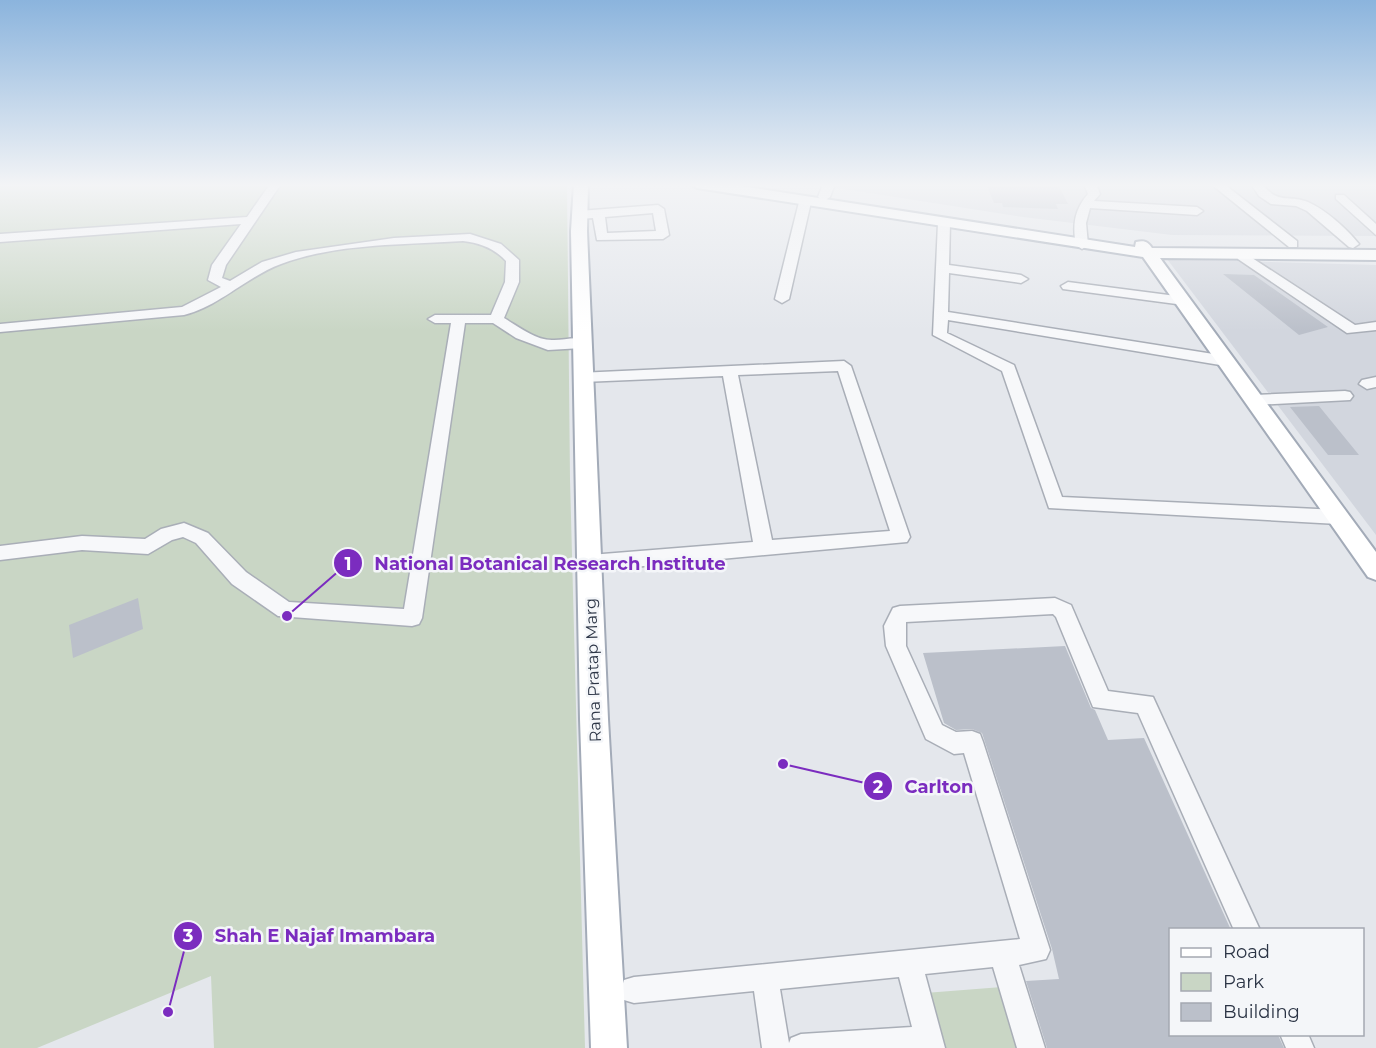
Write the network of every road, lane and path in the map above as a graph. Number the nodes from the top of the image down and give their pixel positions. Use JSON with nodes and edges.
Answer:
{"nodes":[{"id":1,"x":60,"y":233,"type":"edge"},
{"id":2,"x":242,"y":233,"type":"edge"},
{"id":3,"x":588,"y":233,"type":"edge"},
{"id":4,"x":599,"y":233,"type":"edge"},
{"id":5,"x":663,"y":233,"type":"edge"},
{"id":6,"x":798,"y":233,"type":"edge"},
{"id":7,"x":944,"y":233,"type":"edge"},
{"id":8,"x":1029,"y":233,"type":"edge"},
{"id":9,"x":1049,"y":233,"type":"edge"},
{"id":10,"x":1081,"y":233,"type":"edge"},
{"id":11,"x":1279,"y":233,"type":"edge"},
{"id":12,"x":1339,"y":233,"type":"edge"},
{"id":13,"x":0,"y":237,"type":"edge"},
{"id":14,"x":1081,"y":239,"type":"junction"},
{"id":15,"x":1293,"y":244,"type":"junction"},
{"id":16,"x":1353,"y":244,"type":"junction"},
{"id":17,"x":1376,"y":244,"type":"edge"},
{"id":18,"x":1142,"y":246,"type":"junction"},
{"id":19,"x":1376,"y":255,"type":"edge"},
{"id":20,"x":1243,"y":256,"type":"junction"},
{"id":21,"x":942,"y":268,"type":"junction"},
{"id":22,"x":1021,"y":279,"type":"dead end"},
{"id":23,"x":229,"y":286,"type":"junction"},
{"id":24,"x":1068,"y":286,"type":"dead end"},
{"id":25,"x":782,"y":299,"type":"dead end"},
{"id":26,"x":1184,"y":301,"type":"junction"},
{"id":27,"x":940,"y":315,"type":"junction"},
{"id":28,"x":435,"y":319,"type":"dead end"},
{"id":29,"x":459,"y":319,"type":"junction"},
{"id":30,"x":495,"y":319,"type":"junction"},
{"id":31,"x":1376,"y":326,"type":"edge"},
{"id":32,"x":0,"y":328,"type":"edge"},
{"id":33,"x":582,"y":343,"type":"junction"},
{"id":34,"x":1226,"y":360,"type":"junction"},
{"id":35,"x":730,"y":371,"type":"junction"},
{"id":36,"x":583,"y":377,"type":"junction"},
{"id":37,"x":1345,"y":396,"type":"dead end"},
{"id":38,"x":1255,"y":400,"type":"junction"},
{"id":39,"x":1338,"y":517,"type":"junction"},
{"id":40,"x":764,"y":549,"type":"junction"},
{"id":41,"x":0,"y":553,"type":"edge"},
{"id":42,"x":590,"y":563,"type":"junction"},
{"id":43,"x":1376,"y":570,"type":"edge"},
{"id":44,"x":1246,"y":928,"type":"edge"},
{"id":45,"x":1002,"y":954,"type":"junction"},
{"id":46,"x":909,"y":963,"type":"junction"},
{"id":47,"x":765,"y":978,"type":"junction"},
{"id":48,"x":634,"y":990,"type":"dead end"},
{"id":49,"x":930,"y":1044,"type":"edge"},
{"id":50,"x":609,"y":1048,"type":"edge"},
{"id":51,"x":776,"y":1048,"type":"edge"},
{"id":52,"x":801,"y":1048,"type":"edge"},
{"id":53,"x":1031,"y":1048,"type":"edge"}],
"edges":[{"from":1,"to":13,"type":"street"},
{"from":2,"to":23,"type":"street"},
{"from":3,"to":33,"type":"main road","name":"Rana Pratap Marg"},
{"from":4,"to":5,"type":"street"},
{"from":6,"to":25,"type":"street"},
{"from":7,"to":21,"type":"street"},
{"from":8,"to":14,"type":"main road"},
{"from":9,"to":14,"type":"main road"},
{"from":10,"to":14,"type":"street"},
{"from":11,"to":15,"type":"street"},
{"from":12,"to":16,"type":"street"},
{"from":14,"to":18,"type":"main road"},
{"from":15,"to":16,"type":"main road"},
{"from":15,"to":18,"type":"main road"},
{"from":16,"to":17,"type":"main road"},
{"from":18,"to":20,"type":"main road"},
{"from":18,"to":26,"type":"main road"},
{"from":19,"to":20,"type":"main road"},
{"from":20,"to":31,"type":"street"},
{"from":21,"to":22,"type":"street"},
{"from":21,"to":27,"type":"street"},
{"from":23,"to":30,"type":"street"},
{"from":23,"to":32,"type":"street"},
{"from":24,"to":26,"type":"street"},
{"from":26,"to":34,"type":"main road"},
{"from":27,"to":34,"type":"street"},
{"from":27,"to":39,"type":"street"},
{"from":28,"to":29,"type":"street"},
{"from":29,"to":30,"type":"street"},
{"from":29,"to":41,"type":"street"},
{"from":30,"to":33,"type":"street"},
{"from":33,"to":36,"type":"main road","name":"Rana Pratap Marg"},
{"from":34,"to":38,"type":"main road"},
{"from":35,"to":36,"type":"street"},
{"from":35,"to":40,"type":"street"},
{"from":35,"to":40,"type":"street"},
{"from":36,"to":42,"type":"main road","name":"Rana Pratap Marg"},
{"from":37,"to":38,"type":"street"},
{"from":38,"to":39,"type":"main road"},
{"from":39,"to":43,"type":"main road"},
{"from":40,"to":42,"type":"street"},
{"from":42,"to":50,"type":"main road","name":"Rana Pratap Marg"},
{"from":44,"to":45,"type":"street"},
{"from":45,"to":46,"type":"street"},
{"from":45,"to":53,"type":"street"},
{"from":46,"to":47,"type":"street"},
{"from":46,"to":49,"type":"street"},
{"from":47,"to":48,"type":"street"},
{"from":47,"to":51,"type":"street"},
{"from":49,"to":52,"type":"street"}]}
